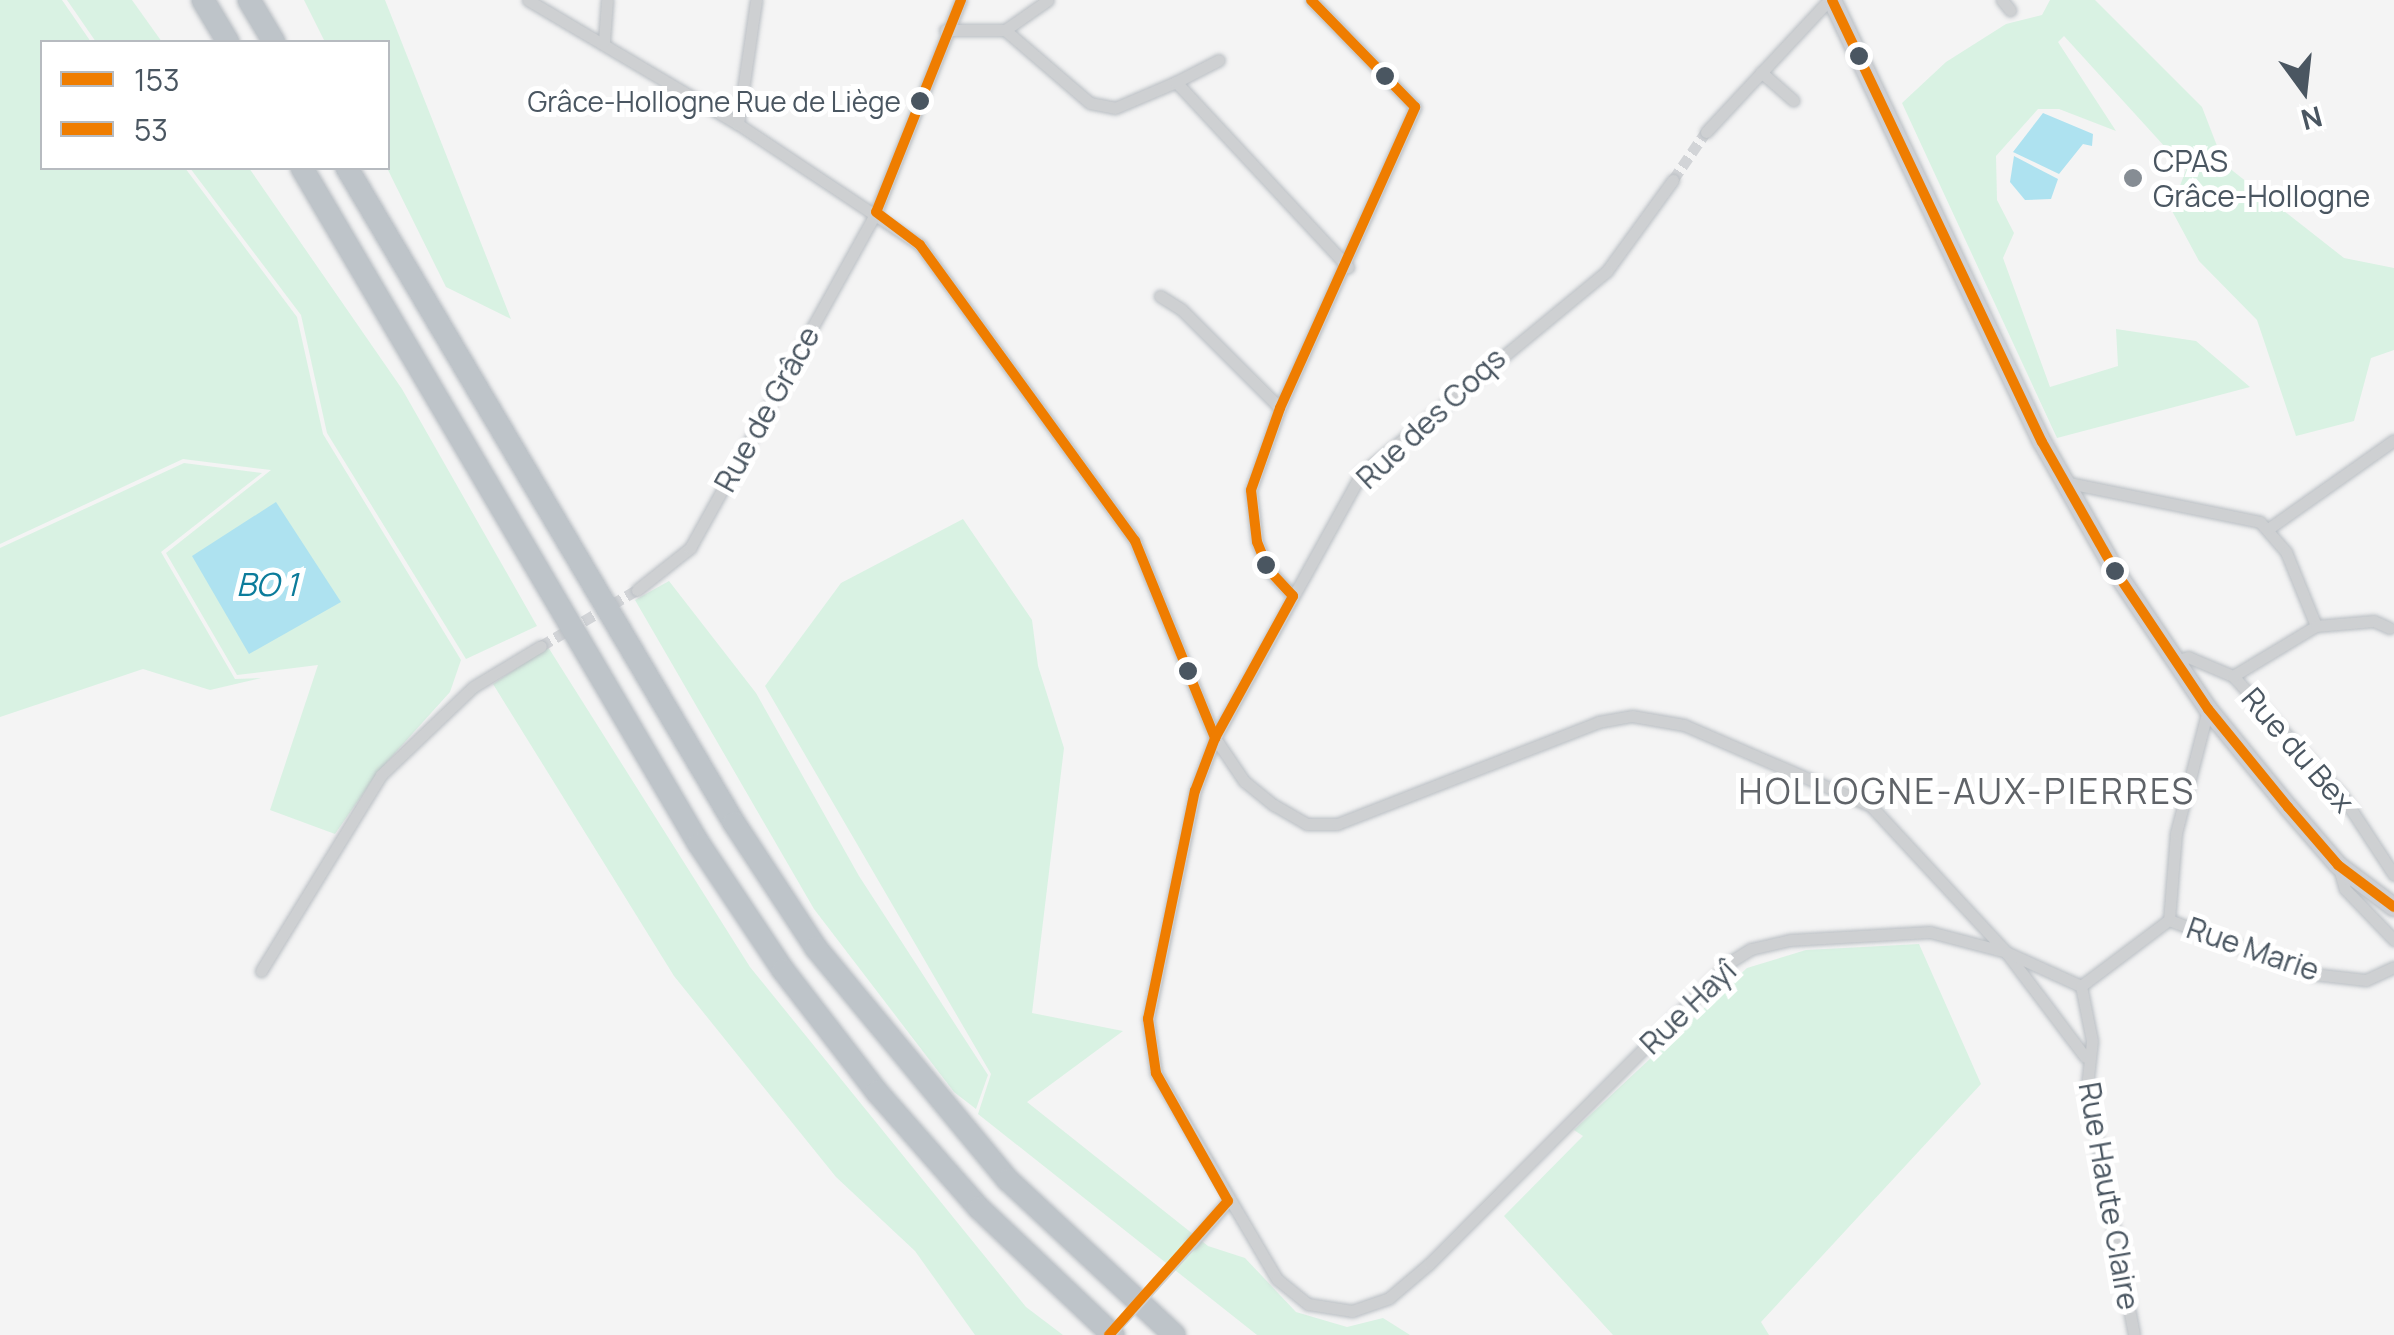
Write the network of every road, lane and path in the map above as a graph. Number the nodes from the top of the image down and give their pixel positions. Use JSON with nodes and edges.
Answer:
{"nodes":[{"id":1,"x":204,"y":0,"type":"edge"},
{"id":2,"x":249,"y":0,"type":"edge"},
{"id":3,"x":528,"y":0,"type":"edge"},
{"id":4,"x":607,"y":0,"type":"edge"},
{"id":5,"x":756,"y":0,"type":"edge"},
{"id":6,"x":1048,"y":0,"type":"edge"},
{"id":7,"x":1311,"y":0,"type":"edge"},
{"id":8,"x":1831,"y":0,"type":"edge"},
{"id":9,"x":957,"y":3,"type":"edge"},
{"id":10,"x":945,"y":30,"type":"junction"},
{"id":11,"x":1005,"y":30,"type":"junction"},
{"id":12,"x":227,"y":40,"type":"edge"},
{"id":13,"x":273,"y":40,"type":"edge"},
{"id":14,"x":604,"y":41,"type":"junction"},
{"id":15,"x":1219,"y":60,"type":"dead end"},
{"id":16,"x":1761,"y":72,"type":"junction"},
{"id":17,"x":1176,"y":82,"type":"junction"},
{"id":18,"x":1793,"y":100,"type":"dead end"},
{"id":19,"x":738,"y":124,"type":"junction"},
{"id":20,"x":1706,"y":132,"type":"tunnel mouth"},
{"id":21,"x":303,"y":170,"type":"edge"},
{"id":22,"x":348,"y":170,"type":"edge"},
{"id":23,"x":1674,"y":180,"type":"tunnel mouth"},
{"id":24,"x":876,"y":212,"type":"junction"},
{"id":25,"x":1348,"y":267,"type":"junction"},
{"id":26,"x":1160,"y":296,"type":"dead end"},
{"id":27,"x":1280,"y":408,"type":"junction"},
{"id":28,"x":2394,"y":440,"type":"edge"},
{"id":29,"x":2063,"y":482,"type":"junction"},
{"id":30,"x":2268,"y":530,"type":"junction"},
{"id":31,"x":637,"y":590,"type":"tunnel mouth"},
{"id":32,"x":1293,"y":596,"type":"junction"},
{"id":33,"x":2316,"y":626,"type":"junction"},
{"id":34,"x":2390,"y":628,"type":"dead end"},
{"id":35,"x":540,"y":646,"type":"tunnel mouth"},
{"id":36,"x":2175,"y":661,"type":"junction"},
{"id":37,"x":2233,"y":676,"type":"junction"},
{"id":38,"x":2208,"y":709,"type":"junction"},
{"id":39,"x":1215,"y":738,"type":"junction"},
{"id":40,"x":2338,"y":865,"type":"junction"},
{"id":41,"x":2394,"y":876,"type":"edge"},
{"id":42,"x":2394,"y":906,"type":"edge"},
{"id":43,"x":2169,"y":920,"type":"junction"},
{"id":44,"x":2394,"y":940,"type":"edge"},
{"id":45,"x":2006,"y":952,"type":"junction"},
{"id":46,"x":2394,"y":967,"type":"edge"},
{"id":47,"x":261,"y":970,"type":"dead end"},
{"id":48,"x":2081,"y":986,"type":"junction"},
{"id":49,"x":2085,"y":1057,"type":"junction"},
{"id":50,"x":1228,"y":1201,"type":"junction"},
{"id":51,"x":1111,"y":1335,"type":"edge"},
{"id":52,"x":1174,"y":1335,"type":"edge"},
{"id":53,"x":2134,"y":1335,"type":"edge"}],
"edges":[{"from":1,"to":12,"type":"highway"},
{"from":2,"to":13,"type":"highway"},
{"from":3,"to":14,"type":"street"},
{"from":4,"to":14,"type":"street"},
{"from":5,"to":19,"type":"street"},
{"from":6,"to":11,"type":"street"},
{"from":7,"to":25,"type":"street"},
{"from":8,"to":16,"type":"street"},
{"from":8,"to":29,"type":"street"},
{"from":9,"to":10,"type":"street","name":"Rue de Grâce"},
{"from":10,"to":11,"type":"street"},
{"from":10,"to":24,"type":"street","name":"Rue de Grâce"},
{"from":11,"to":17,"type":"street"},
{"from":14,"to":19,"type":"street"},
{"from":15,"to":17,"type":"street"},
{"from":16,"to":18,"type":"street"},
{"from":16,"to":20,"type":"street"},
{"from":17,"to":25,"type":"street"},
{"from":19,"to":24,"type":"street"},
{"from":21,"to":51,"type":"highway"},
{"from":22,"to":52,"type":"highway"},
{"from":23,"to":32,"type":"street","name":"Rue des Coqs"},
{"from":24,"to":31,"type":"street","name":"Rue de Grâce"},
{"from":24,"to":39,"type":"street"},
{"from":25,"to":27,"type":"street"},
{"from":26,"to":27,"type":"street"},
{"from":27,"to":32,"type":"street"},
{"from":28,"to":30,"type":"street"},
{"from":29,"to":30,"type":"street"},
{"from":29,"to":36,"type":"street"},
{"from":30,"to":33,"type":"street"},
{"from":32,"to":39,"type":"street","name":"Rue des Coqs"},
{"from":33,"to":34,"type":"street"},
{"from":33,"to":37,"type":"street"},
{"from":35,"to":47,"type":"street"},
{"from":36,"to":37,"type":"street"},
{"from":36,"to":38,"type":"street"},
{"from":37,"to":41,"type":"street","name":"Rue du Bex"},
{"from":38,"to":40,"type":"street"},
{"from":38,"to":43,"type":"street"},
{"from":39,"to":45,"type":"street"},
{"from":39,"to":50,"type":"street","name":"Rue des Coqs"},
{"from":40,"to":42,"type":"street"},
{"from":40,"to":44,"type":"street"},
{"from":43,"to":46,"type":"street","name":"Rue Marie"},
{"from":43,"to":48,"type":"street"},
{"from":45,"to":48,"type":"street","name":"Rue Hayî"},
{"from":45,"to":49,"type":"street"},
{"from":45,"to":50,"type":"street","name":"Rue Hayî"},
{"from":48,"to":49,"type":"street","name":"Rue Haute Claire"},
{"from":49,"to":53,"type":"street","name":"Rue Haute Claire"},
{"from":50,"to":51,"type":"street","bridge":true}]}
